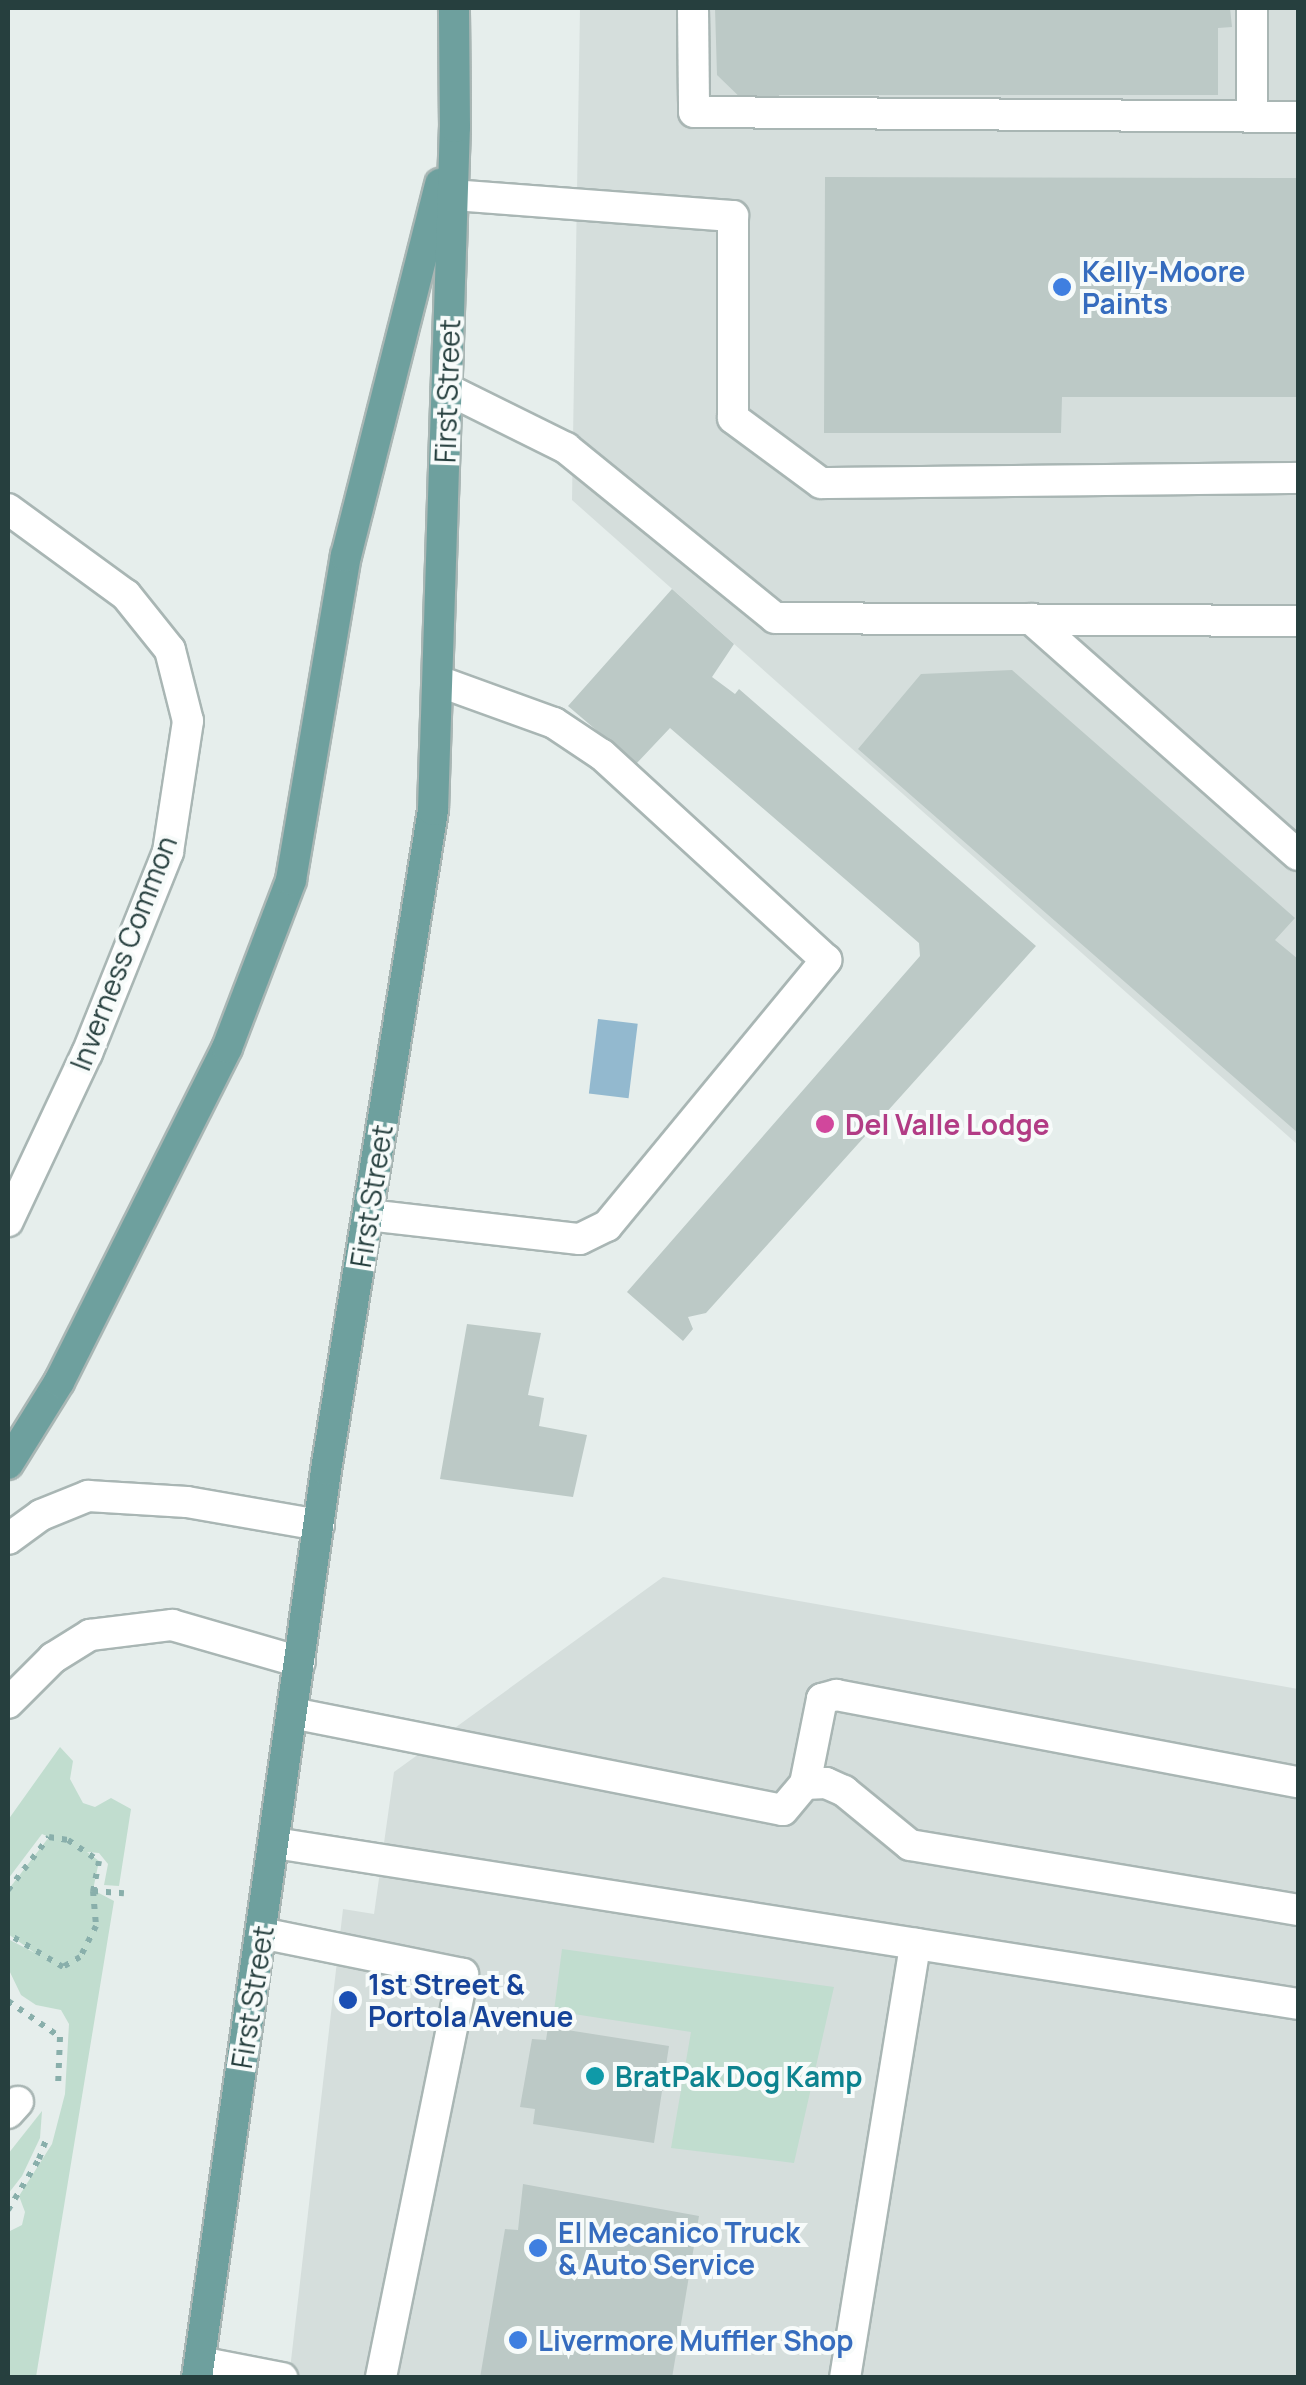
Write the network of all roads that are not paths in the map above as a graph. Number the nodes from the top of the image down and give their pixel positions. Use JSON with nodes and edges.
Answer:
{"nodes":[{"id":1,"x":454,"y":8,"type":"edge"},
{"id":2,"x":694,"y":8,"type":"edge"},
{"id":3,"x":1252,"y":8,"type":"edge"},
{"id":4,"x":1252,"y":117,"type":"junction"},
{"id":5,"x":1298,"y":117,"type":"edge"},
{"id":6,"x":455,"y":127,"type":"junction"},
{"id":7,"x":452,"y":195,"type":"junction"},
{"id":8,"x":447,"y":389,"type":"junction"},
{"id":9,"x":1298,"y":478,"type":"edge"},
{"id":10,"x":8,"y":509,"type":"edge"},
{"id":11,"x":1031,"y":619,"type":"junction"},
{"id":12,"x":1298,"y":621,"type":"edge"},
{"id":13,"x":438,"y":681,"type":"junction"},
{"id":14,"x":1298,"y":855,"type":"edge"},
{"id":15,"x":368,"y":1215,"type":"junction"},
{"id":16,"x":8,"y":1221,"type":"edge"},
{"id":17,"x":8,"y":1464,"type":"edge"},
{"id":18,"x":319,"y":1525,"type":"junction"},
{"id":19,"x":8,"y":1539,"type":"edge"},
{"id":20,"x":300,"y":1662,"type":"junction"},
{"id":21,"x":8,"y":1703,"type":"edge"},
{"id":22,"x":292,"y":1712,"type":"junction"},
{"id":23,"x":1298,"y":1782,"type":"edge"},
{"id":24,"x":805,"y":1784,"type":"junction"},
{"id":25,"x":275,"y":1843,"type":"junction"},
{"id":26,"x":1298,"y":1910,"type":"edge"},
{"id":27,"x":262,"y":1933,"type":"junction"},
{"id":28,"x":915,"y":1944,"type":"junction"},
{"id":29,"x":1298,"y":2004,"type":"edge"},
{"id":30,"x":198,"y":2370,"type":"edge"},
{"id":31,"x":282,"y":2378,"type":"edge"},
{"id":32,"x":381,"y":2378,"type":"edge"},
{"id":33,"x":845,"y":2378,"type":"edge"}],
"edges":[{"from":1,"to":6,"type":"main road","name":"First Street"},
{"from":2,"to":4,"type":"street"},
{"from":3,"to":4,"type":"street"},
{"from":4,"to":5,"type":"street"},
{"from":6,"to":7,"type":"main road","name":"First Street"},
{"from":6,"to":17,"type":"main road"},
{"from":7,"to":8,"type":"main road","name":"First Street"},
{"from":7,"to":9,"type":"street"},
{"from":8,"to":11,"type":"street"},
{"from":8,"to":13,"type":"main road","name":"First Street"},
{"from":10,"to":16,"type":"street","name":"Inverness Common"},
{"from":11,"to":12,"type":"street"},
{"from":11,"to":14,"type":"street"},
{"from":13,"to":15,"type":"main road","name":"First Street"},
{"from":13,"to":15,"type":"street"},
{"from":15,"to":18,"type":"main road","name":"First Street"},
{"from":18,"to":19,"type":"street"},
{"from":18,"to":20,"type":"main road","name":"First Street"},
{"from":20,"to":21,"type":"street"},
{"from":20,"to":22,"type":"main road","name":"First Street"},
{"from":22,"to":24,"type":"street"},
{"from":22,"to":25,"type":"main road","name":"First Street"},
{"from":23,"to":24,"type":"street"},
{"from":24,"to":26,"type":"street"},
{"from":25,"to":27,"type":"main road","name":"First Street"},
{"from":25,"to":28,"type":"street"},
{"from":27,"to":30,"type":"main road","name":"First Street"},
{"from":27,"to":32,"type":"street"},
{"from":28,"to":29,"type":"street"},
{"from":28,"to":33,"type":"street"},
{"from":30,"to":31,"type":"street"}]}
